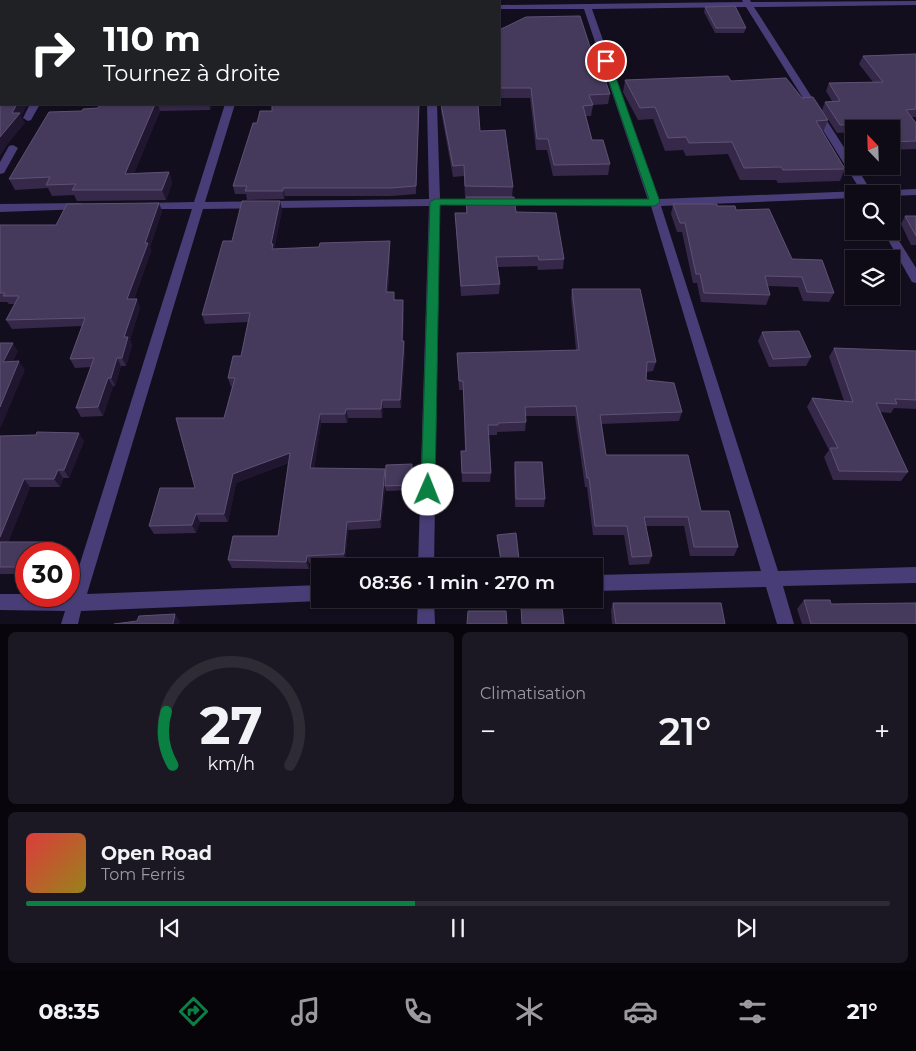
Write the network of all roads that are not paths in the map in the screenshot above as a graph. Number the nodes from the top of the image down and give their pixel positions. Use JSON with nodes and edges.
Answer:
{"nodes":[{"id":1,"x":748,"y":2,"type":"edge"},
{"id":2,"x":911,"y":2,"type":"edge"},
{"id":3,"x":500,"y":7,"type":"edge"},
{"id":4,"x":587,"y":7,"type":"junction"},
{"id":5,"x":916,"y":11,"type":"edge"},
{"id":6,"x":34,"y":105,"type":"edge"},
{"id":7,"x":230,"y":105,"type":"edge"},
{"id":8,"x":432,"y":105,"type":"edge"},
{"id":9,"x":28,"y":118,"type":"dead end"},
{"id":10,"x":13,"y":148,"type":"dead end"},
{"id":11,"x":0,"y":171,"type":"edge"},
{"id":12,"x":863,"y":185,"type":"edge"},
{"id":13,"x":900,"y":192,"type":"edge"},
{"id":14,"x":916,"y":192,"type":"edge"},
{"id":15,"x":845,"y":194,"type":"edge"},
{"id":16,"x":435,"y":202,"type":"junction"},
{"id":17,"x":655,"y":202,"type":"junction"},
{"id":18,"x":200,"y":204,"type":"junction"},
{"id":19,"x":95,"y":206,"type":"edge"},
{"id":20,"x":133,"y":206,"type":"edge"},
{"id":21,"x":0,"y":208,"type":"edge"},
{"id":22,"x":894,"y":240,"type":"edge"},
{"id":23,"x":916,"y":279,"type":"edge"},
{"id":24,"x":426,"y":558,"type":"edge"},
{"id":25,"x":916,"y":575,"type":"edge"},
{"id":26,"x":772,"y":577,"type":"junction"},
{"id":27,"x":603,"y":583,"type":"edge"},
{"id":28,"x":80,"y":587,"type":"edge"},
{"id":29,"x":311,"y":593,"type":"edge"},
{"id":30,"x":0,"y":602,"type":"edge"},
{"id":31,"x":15,"y":602,"type":"edge"},
{"id":32,"x":80,"y":603,"type":"edge"},
{"id":33,"x":74,"y":607,"type":"edge"},
{"id":34,"x":426,"y":608,"type":"edge"},
{"id":35,"x":69,"y":624,"type":"edge"},
{"id":36,"x":426,"y":624,"type":"edge"},
{"id":37,"x":786,"y":624,"type":"edge"}],
"edges":[{"from":1,"to":2,"type":"street"},
{"from":1,"to":4,"type":"street"},
{"from":1,"to":12,"type":"street"},
{"from":2,"to":5,"type":"street"},
{"from":3,"to":4,"type":"street"},
{"from":4,"to":17,"type":"street"},
{"from":6,"to":9,"type":"street"},
{"from":7,"to":18,"type":"street"},
{"from":8,"to":16,"type":"street"},
{"from":10,"to":11,"type":"street"},
{"from":13,"to":14,"type":"street"},
{"from":15,"to":17,"type":"street"},
{"from":16,"to":17,"type":"street"},
{"from":16,"to":18,"type":"street"},
{"from":16,"to":24,"type":"street"},
{"from":17,"to":26,"type":"street"},
{"from":18,"to":20,"type":"street"},
{"from":18,"to":28,"type":"street"},
{"from":19,"to":21,"type":"street"},
{"from":22,"to":23,"type":"street"},
{"from":25,"to":26,"type":"street"},
{"from":26,"to":27,"type":"street"},
{"from":26,"to":37,"type":"street"},
{"from":29,"to":32,"type":"street"},
{"from":30,"to":31,"type":"street"},
{"from":33,"to":35,"type":"street"},
{"from":34,"to":36,"type":"street"}]}
